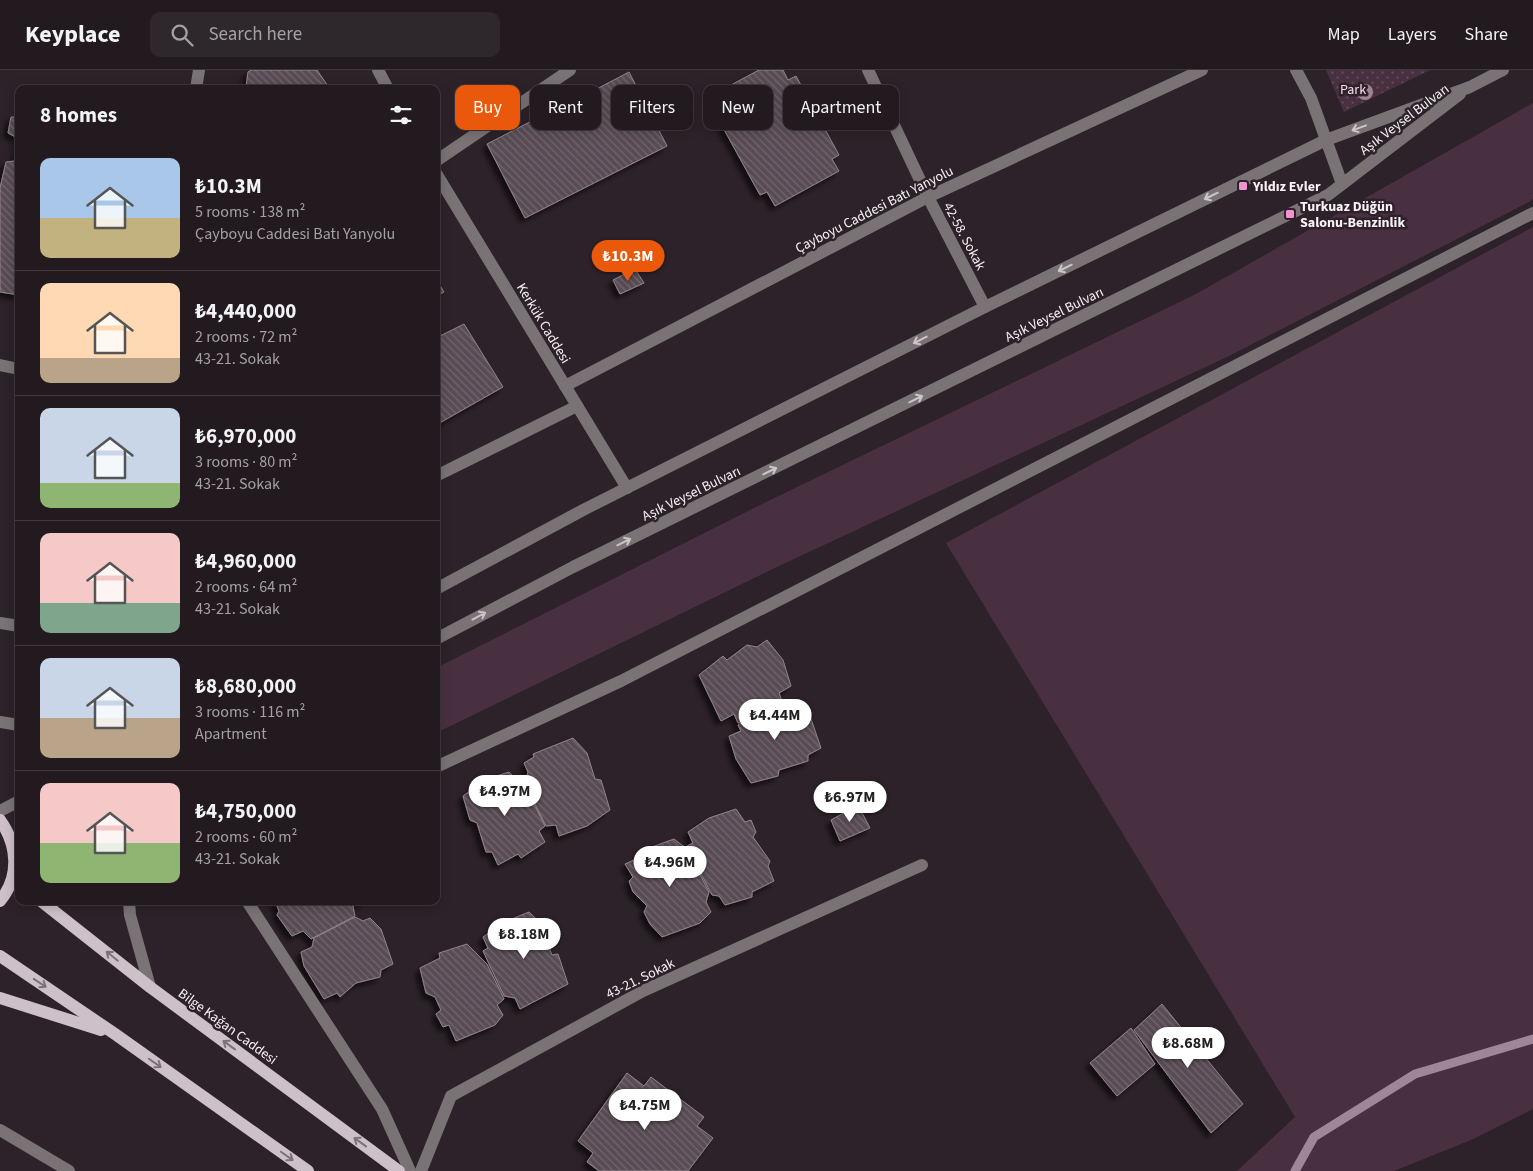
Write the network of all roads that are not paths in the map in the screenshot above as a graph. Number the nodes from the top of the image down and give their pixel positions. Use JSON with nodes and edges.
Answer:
{"nodes":[{"id":1,"x":199,"y":70,"type":"edge"},
{"id":2,"x":378,"y":70,"type":"edge"},
{"id":3,"x":570,"y":70,"type":"edge"},
{"id":4,"x":868,"y":70,"type":"edge"},
{"id":5,"x":1202,"y":70,"type":"edge"},
{"id":6,"x":1296,"y":70,"type":"edge"},
{"id":7,"x":1503,"y":70,"type":"edge"},
{"id":8,"x":197,"y":85,"type":"edge"},
{"id":9,"x":386,"y":85,"type":"edge"},
{"id":10,"x":1470,"y":87,"type":"junction"},
{"id":11,"x":1326,"y":140,"type":"junction"},
{"id":12,"x":440,"y":158,"type":"edge"},
{"id":13,"x":440,"y":180,"type":"edge"},
{"id":14,"x":1342,"y":184,"type":"junction"},
{"id":15,"x":928,"y":197,"type":"junction"},
{"id":16,"x":1533,"y":213,"type":"edge"},
{"id":17,"x":985,"y":307,"type":"junction"},
{"id":18,"x":0,"y":365,"type":"edge"},
{"id":19,"x":15,"y":368,"type":"edge"},
{"id":20,"x":565,"y":386,"type":"junction"},
{"id":21,"x":577,"y":406,"type":"junction"},
{"id":22,"x":440,"y":474,"type":"edge"},
{"id":23,"x":627,"y":488,"type":"junction"},
{"id":24,"x":440,"y":587,"type":"edge"},
{"id":25,"x":0,"y":624,"type":"edge"},
{"id":26,"x":15,"y":626,"type":"edge"},
{"id":27,"x":440,"y":637,"type":"edge"},
{"id":28,"x":0,"y":722,"type":"edge"},
{"id":29,"x":15,"y":724,"type":"edge"},
{"id":30,"x":440,"y":765,"type":"edge"},
{"id":31,"x":15,"y":803,"type":"edge"},
{"id":32,"x":0,"y":811,"type":"edge"},
{"id":33,"x":0,"y":820,"type":"edge"},
{"id":34,"x":15,"y":854,"type":"edge"},
{"id":35,"x":922,"y":865,"type":"dead end"},
{"id":36,"x":15,"y":883,"type":"edge"},
{"id":37,"x":0,"y":901,"type":"edge"},
{"id":38,"x":46,"y":905,"type":"edge"},
{"id":39,"x":129,"y":905,"type":"edge"},
{"id":40,"x":249,"y":905,"type":"edge"},
{"id":41,"x":0,"y":956,"type":"edge"},
{"id":42,"x":150,"y":987,"type":"junction"},
{"id":43,"x":0,"y":998,"type":"edge"},
{"id":44,"x":115,"y":1034,"type":"junction"},
{"id":45,"x":0,"y":1130,"type":"edge"},
{"id":46,"x":68,"y":1171,"type":"edge"},
{"id":47,"x":308,"y":1171,"type":"edge"},
{"id":48,"x":399,"y":1171,"type":"edge"},
{"id":49,"x":410,"y":1171,"type":"edge"},
{"id":50,"x":421,"y":1171,"type":"edge"}],
"edges":[{"from":1,"to":8,"type":"street"},
{"from":2,"to":9,"type":"street"},
{"from":3,"to":12,"type":"street"},
{"from":4,"to":15,"type":"street","name":"42-58. Sokak"},
{"from":5,"to":15,"type":"street","name":"Çayboyu Caddesi Batı Yanyolu"},
{"from":6,"to":11,"type":"street"},
{"from":7,"to":10,"type":"street"},
{"from":10,"to":11,"type":"street","name":"Aşık Veysel Bulvarı","one_way":true},
{"from":10,"to":14,"type":"street","name":"Aşık Veysel Bulvarı"},
{"from":11,"to":14,"type":"street"},
{"from":11,"to":17,"type":"street","name":"Aşık Veysel Bulvarı","one_way":true},
{"from":13,"to":20,"type":"street","name":"Kerkük Caddesi"},
{"from":27,"to":14,"type":"street","name":"Aşık Veysel Bulvarı","one_way":true},
{"from":15,"to":17,"type":"street","name":"42-58. Sokak"},
{"from":15,"to":20,"type":"street","name":"Çayboyu Caddesi Batı Yanyolu"},
{"from":16,"to":30,"type":"street"},
{"from":17,"to":23,"type":"street","name":"Aşık Veysel Bulvarı","one_way":true},
{"from":18,"to":19,"type":"street"},
{"from":20,"to":21,"type":"street","name":"Kerkük Caddesi"},
{"from":21,"to":22,"type":"street"},
{"from":21,"to":23,"type":"street","name":"Kerkük Caddesi"},
{"from":23,"to":24,"type":"street","name":"Aşık Veysel Bulvarı"},
{"from":25,"to":26,"type":"street"},
{"from":28,"to":29,"type":"street"},
{"from":31,"to":32,"type":"street"},
{"from":33,"to":34,"type":"main road"},
{"from":35,"to":50,"type":"street","name":"43-21. Sokak"},
{"from":36,"to":37,"type":"main road"},
{"from":42,"to":38,"type":"main road","name":"Bilge Kağan Caddesi","one_way":true},
{"from":39,"to":42,"type":"street"},
{"from":40,"to":49,"type":"street"},
{"from":41,"to":44,"type":"main road","one_way":true},
{"from":48,"to":42,"type":"main road","name":"Bilge Kağan Caddesi","one_way":true},
{"from":43,"to":44,"type":"main road"},
{"from":44,"to":47,"type":"main road","one_way":true},
{"from":45,"to":46,"type":"street"}]}
